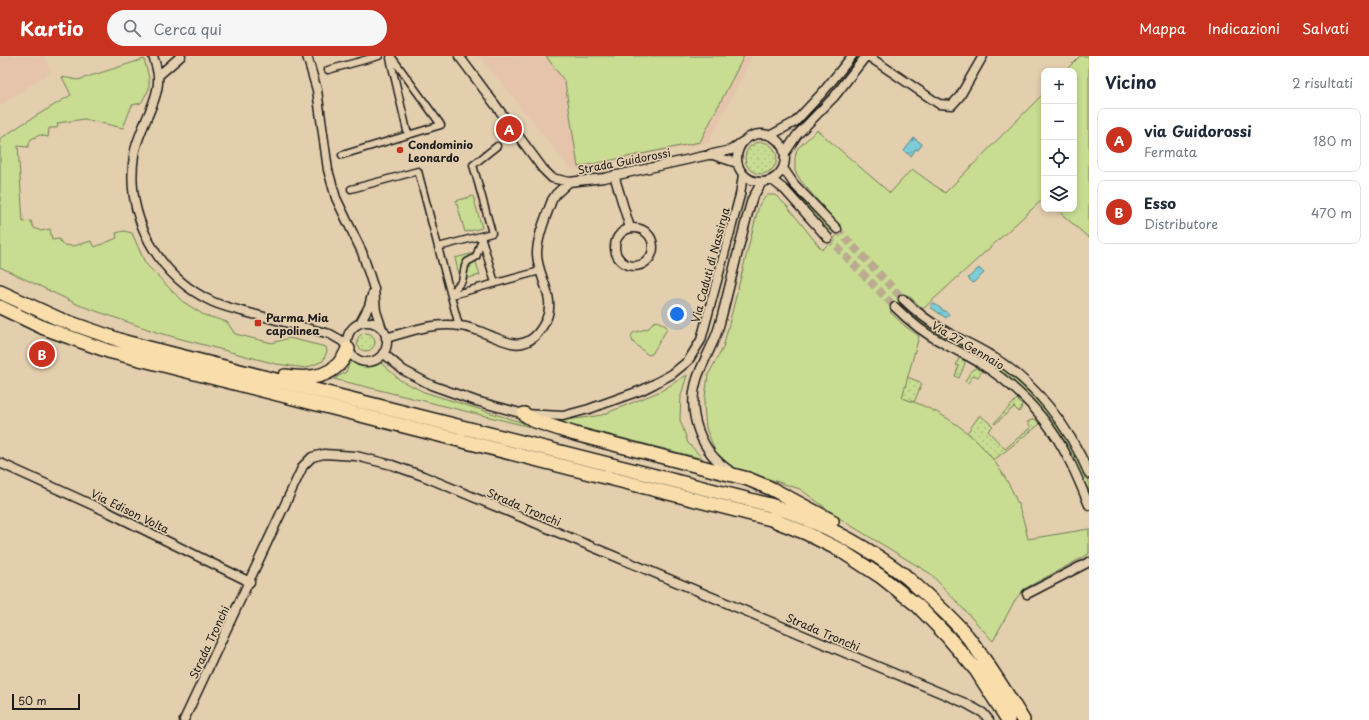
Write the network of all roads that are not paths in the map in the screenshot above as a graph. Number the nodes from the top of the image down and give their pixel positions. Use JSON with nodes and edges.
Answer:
{"nodes":[{"id":1,"x":153,"y":56,"type":"edge"},
{"id":2,"x":181,"y":56,"type":"edge"},
{"id":3,"x":307,"y":56,"type":"edge"},
{"id":4,"x":379,"y":56,"type":"edge"},
{"id":5,"x":390,"y":56,"type":"edge"},
{"id":6,"x":458,"y":56,"type":"edge"},
{"id":7,"x":852,"y":56,"type":"edge"},
{"id":8,"x":867,"y":56,"type":"edge"},
{"id":9,"x":983,"y":56,"type":"edge"},
{"id":10,"x":328,"y":70,"type":"dead end"},
{"id":11,"x":158,"y":76,"type":"junction"},
{"id":12,"x":408,"y":135,"type":"junction"},
{"id":13,"x":771,"y":135,"type":"junction"},
{"id":14,"x":742,"y":142,"type":"junction"},
{"id":15,"x":497,"y":146,"type":"dead end"},
{"id":16,"x":785,"y":153,"type":"junction"},
{"id":17,"x":709,"y":154,"type":"junction"},
{"id":18,"x":342,"y":155,"type":"dead end"},
{"id":19,"x":737,"y":162,"type":"junction"},
{"id":20,"x":783,"y":168,"type":"junction"},
{"id":21,"x":614,"y":175,"type":"junction"},
{"id":22,"x":743,"y":175,"type":"junction"},
{"id":23,"x":772,"y":180,"type":"junction"},
{"id":24,"x":569,"y":182,"type":"junction"},
{"id":25,"x":762,"y":182,"type":"junction"},
{"id":26,"x":351,"y":189,"type":"dead end"},
{"id":27,"x":630,"y":228,"type":"junction"},
{"id":28,"x":837,"y":229,"type":"tunnel mouth"},
{"id":29,"x":482,"y":237,"type":"junction"},
{"id":30,"x":828,"y":238,"type":"tunnel mouth"},
{"id":31,"x":438,"y":247,"type":"junction"},
{"id":32,"x":540,"y":271,"type":"junction"},
{"id":33,"x":495,"y":283,"type":"junction"},
{"id":34,"x":374,"y":289,"type":"junction"},
{"id":35,"x":0,"y":292,"type":"edge"},
{"id":36,"x":453,"y":295,"type":"junction"},
{"id":37,"x":903,"y":299,"type":"tunnel mouth"},
{"id":38,"x":0,"y":307,"type":"edge"},
{"id":39,"x":895,"y":307,"type":"tunnel mouth"},
{"id":40,"x":360,"y":323,"type":"junction"},
{"id":41,"x":460,"y":326,"type":"junction"},
{"id":42,"x":382,"y":329,"type":"junction"},
{"id":43,"x":350,"y":330,"type":"junction"},
{"id":44,"x":330,"y":334,"type":"junction"},
{"id":45,"x":386,"y":338,"type":"junction"},
{"id":46,"x":348,"y":348,"type":"junction"},
{"id":47,"x":383,"y":353,"type":"junction"},
{"id":48,"x":183,"y":357,"type":"junction"},
{"id":49,"x":524,"y":414,"type":"junction"},
{"id":50,"x":0,"y":463,"type":"edge"},
{"id":51,"x":1089,"y":474,"type":"edge"},
{"id":52,"x":742,"y":477,"type":"junction"},
{"id":53,"x":1089,"y":505,"type":"edge"},
{"id":54,"x":1089,"y":562,"type":"edge"},
{"id":55,"x":909,"y":579,"type":"junction"},
{"id":56,"x":250,"y":582,"type":"junction"},
{"id":57,"x":1027,"y":594,"type":"dead end"},
{"id":58,"x":184,"y":720,"type":"edge"},
{"id":59,"x":989,"y":720,"type":"edge"},
{"id":60,"x":1008,"y":720,"type":"edge"},
{"id":61,"x":1024,"y":720,"type":"edge"}],
"edges":[{"from":1,"to":11,"type":"street"},
{"from":2,"to":11,"type":"street"},
{"from":3,"to":34,"type":"street"},
{"from":4,"to":10,"type":"street"},
{"from":5,"to":12,"type":"street"},
{"from":5,"to":12,"type":"street"},
{"from":6,"to":24,"type":"street","name":"Strada Guidorossi"},
{"from":7,"to":13,"type":"street"},
{"from":8,"to":9,"type":"street"},
{"from":8,"to":16,"type":"street"},
{"from":11,"to":44,"type":"street"},
{"from":12,"to":18,"type":"street"},
{"from":13,"to":14,"type":"street"},
{"from":13,"to":16,"type":"street"},
{"from":14,"to":17,"type":"street","name":"Strada Guidorossi"},
{"from":14,"to":19,"type":"street"},
{"from":15,"to":29,"type":"street"},
{"from":16,"to":20,"type":"street"},
{"from":17,"to":19,"type":"street","name":"Strada Guidorossi"},
{"from":17,"to":21,"type":"street","name":"Strada Guidorossi"},
{"from":19,"to":22,"type":"street"},
{"from":20,"to":23,"type":"street"},
{"from":20,"to":28,"type":"street"},
{"from":21,"to":24,"type":"street","name":"Strada Guidorossi"},
{"from":21,"to":27,"type":"street"},
{"from":22,"to":25,"type":"street"},
{"from":22,"to":49,"type":"street","name":"Via Caduti di Nassirya"},
{"from":23,"to":25,"type":"street"},
{"from":23,"to":30,"type":"street"},
{"from":24,"to":32,"type":"street"},
{"from":25,"to":52,"type":"street"},
{"from":26,"to":31,"type":"street"},
{"from":27,"to":27,"type":"street"},
{"from":29,"to":31,"type":"street"},
{"from":29,"to":33,"type":"street"},
{"from":29,"to":36,"type":"street"},
{"from":31,"to":36,"type":"street"},
{"from":32,"to":33,"type":"street"},
{"from":32,"to":41,"type":"street"},
{"from":33,"to":36,"type":"street"},
{"from":34,"to":40,"type":"street"},
{"from":34,"to":42,"type":"street"},
{"from":35,"to":48,"type":"highway"},
{"from":36,"to":41,"type":"street"},
{"from":37,"to":51,"type":"street","name":"Via 27 Gennaio"},
{"from":38,"to":60,"type":"highway"},
{"from":39,"to":53,"type":"street","name":"Via 27 Gennaio"},
{"from":40,"to":42,"type":"street"},
{"from":40,"to":43,"type":"street"},
{"from":41,"to":45,"type":"street"},
{"from":42,"to":45,"type":"street"},
{"from":43,"to":44,"type":"street"},
{"from":43,"to":46,"type":"street"},
{"from":44,"to":46,"type":"street"},
{"from":45,"to":47,"type":"street"},
{"from":46,"to":47,"type":"street"},
{"from":46,"to":48,"type":"highway"},
{"from":47,"to":49,"type":"street","name":"Via Caduti di Nassirya"},
{"from":48,"to":55,"type":"highway"},
{"from":49,"to":52,"type":"highway"},
{"from":50,"to":56,"type":"street","name":"Via Edison Volta"},
{"from":52,"to":55,"type":"highway"},
{"from":54,"to":57,"type":"street"},
{"from":55,"to":61,"type":"highway"},
{"from":56,"to":58,"type":"street","name":"Strada Tronchi"},
{"from":56,"to":59,"type":"street","name":"Strada Tronchi"}]}
